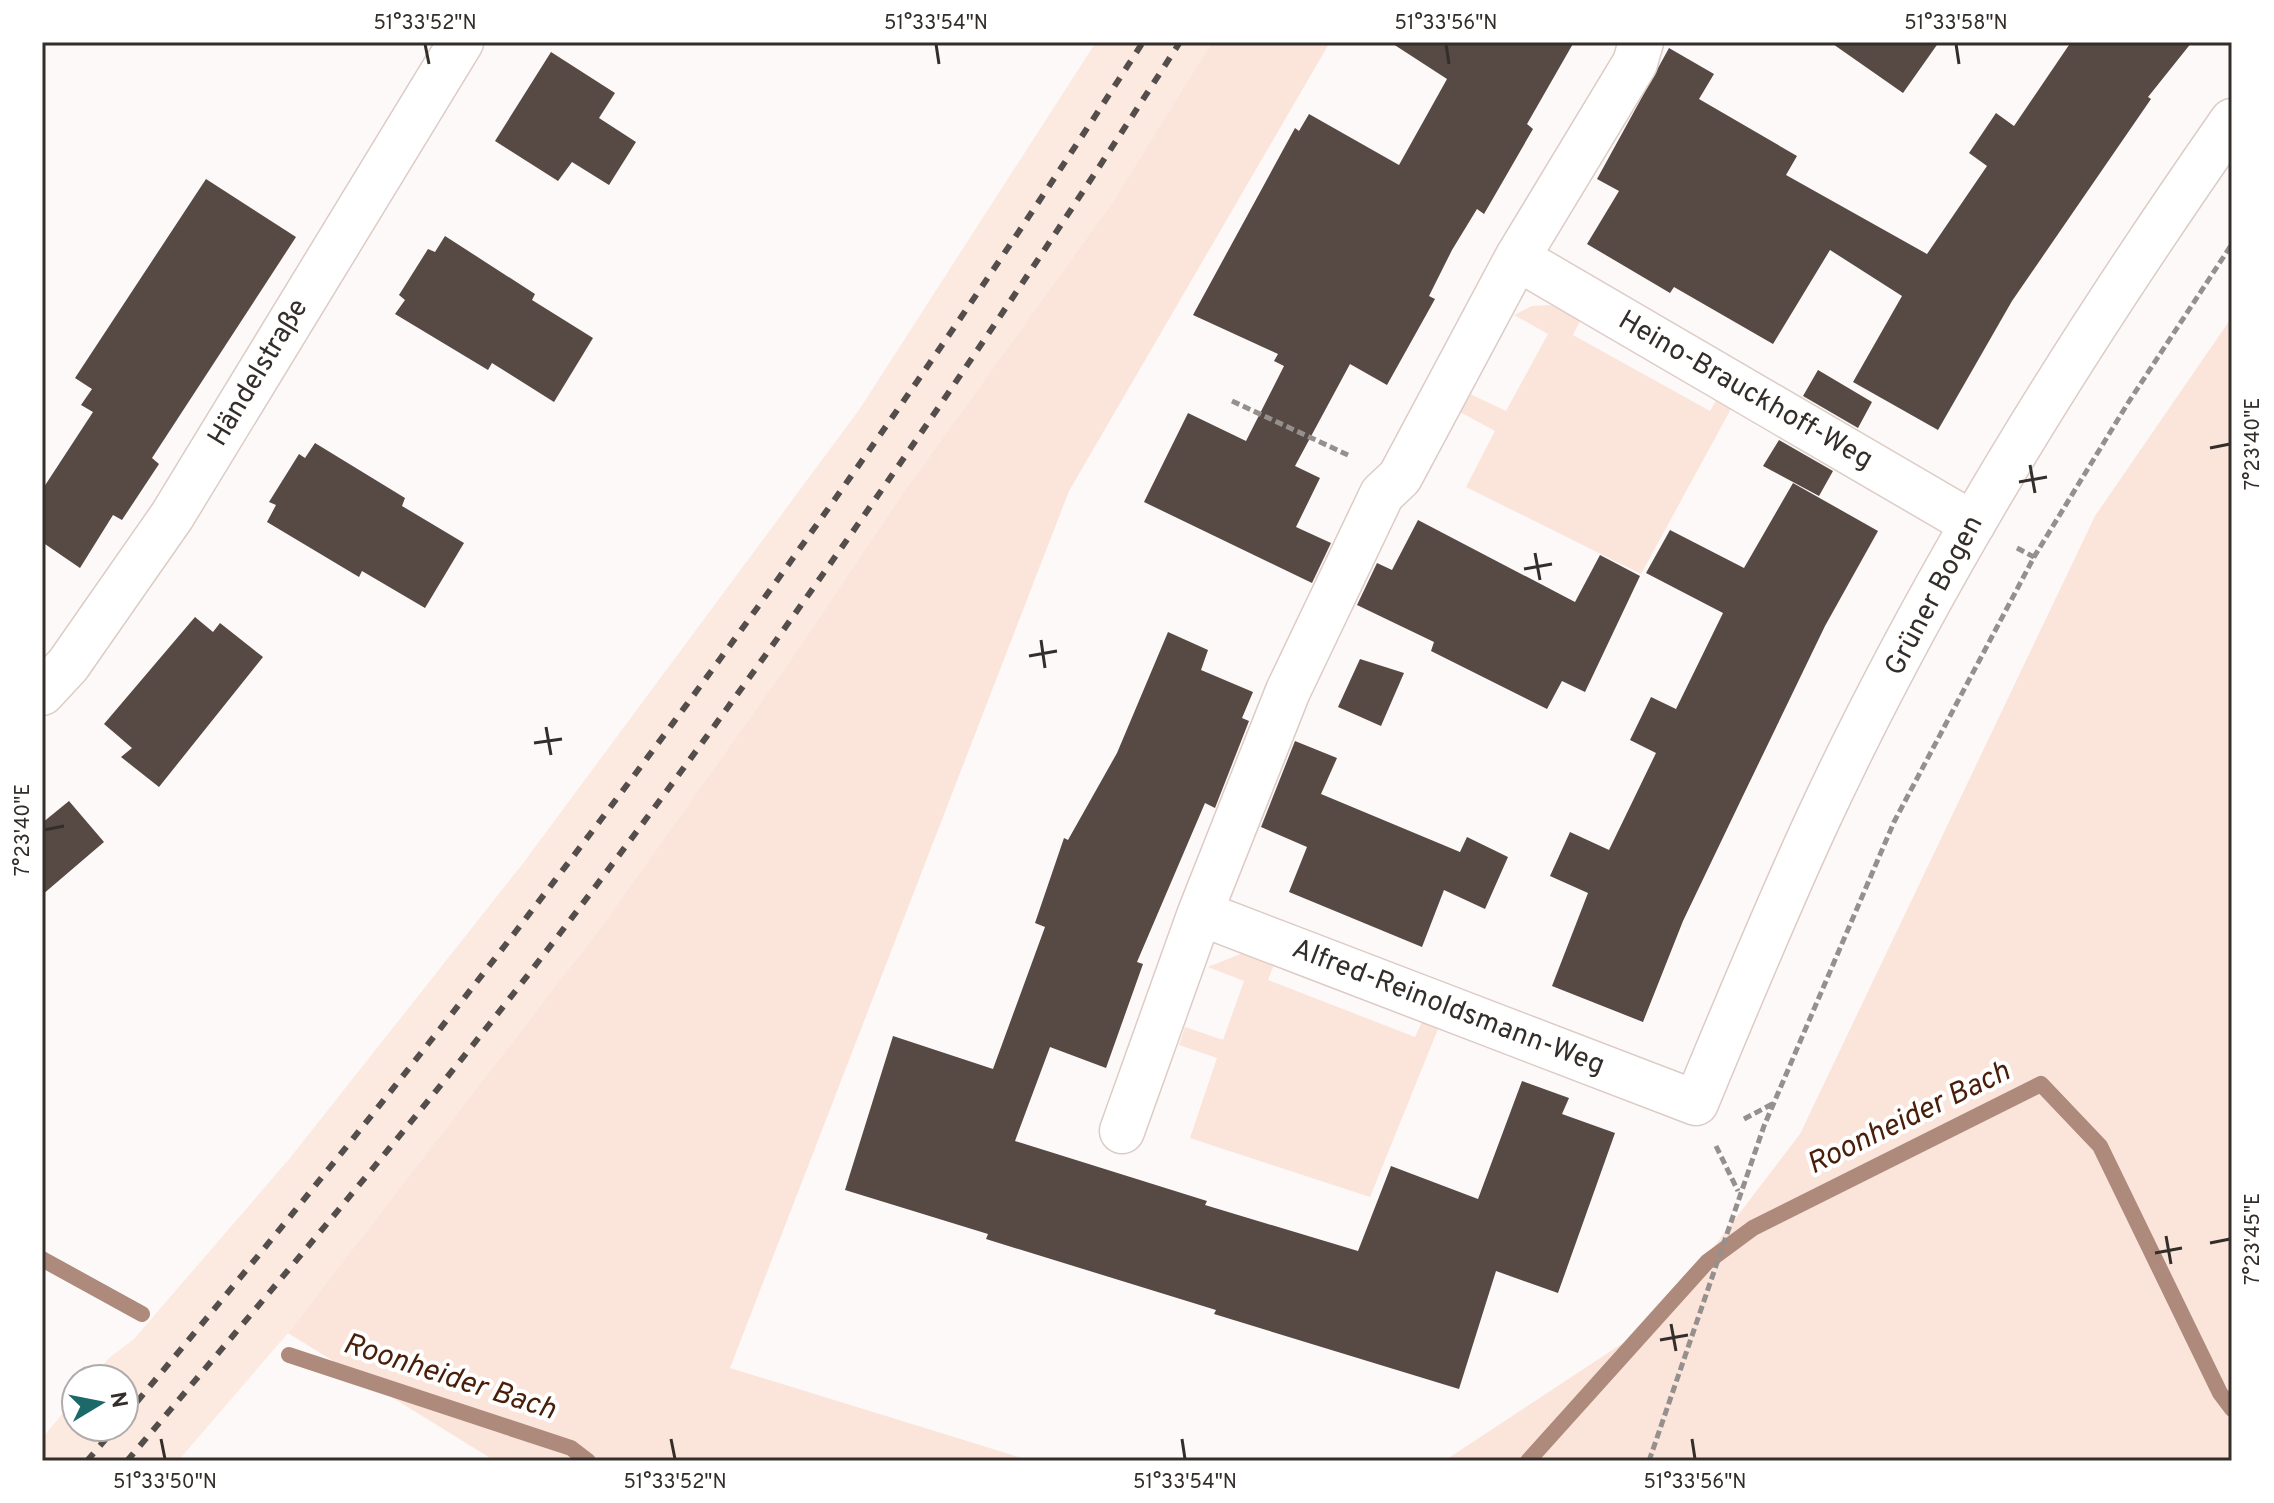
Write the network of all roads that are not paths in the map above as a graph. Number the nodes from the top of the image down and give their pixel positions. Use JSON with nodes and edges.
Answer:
{"nodes":[{"id":1,"x":461,"y":42,"type":"edge"},
{"id":2,"x":1638,"y":53,"type":"edge"},
{"id":3,"x":2232,"y":121,"type":"edge"},
{"id":4,"x":1517,"y":258,"type":"junction"},
{"id":5,"x":1973,"y":524,"type":"junction"},
{"id":6,"x":42,"y":693,"type":"edge"},
{"id":7,"x":1200,"y":913,"type":"junction"},
{"id":8,"x":1704,"y":1119,"type":"joint"},
{"id":9,"x":1122,"y":1131,"type":"dead end"}],
"edges":[{"from":1,"to":6,"type":"street","name":"Händelstraße"},
{"from":2,"to":4,"type":"street"},
{"from":3,"to":5,"type":"street","name":"Grüner Bogen"},
{"from":4,"to":5,"type":"street","name":"Heino-Brauckhoff-Weg"},
{"from":4,"to":7,"type":"street"},
{"from":5,"to":8,"type":"street","name":"Grüner Bogen"},
{"from":7,"to":8,"type":"street","name":"Alfred-Reinoldsmann-Weg"},
{"from":7,"to":9,"type":"street"}]}
